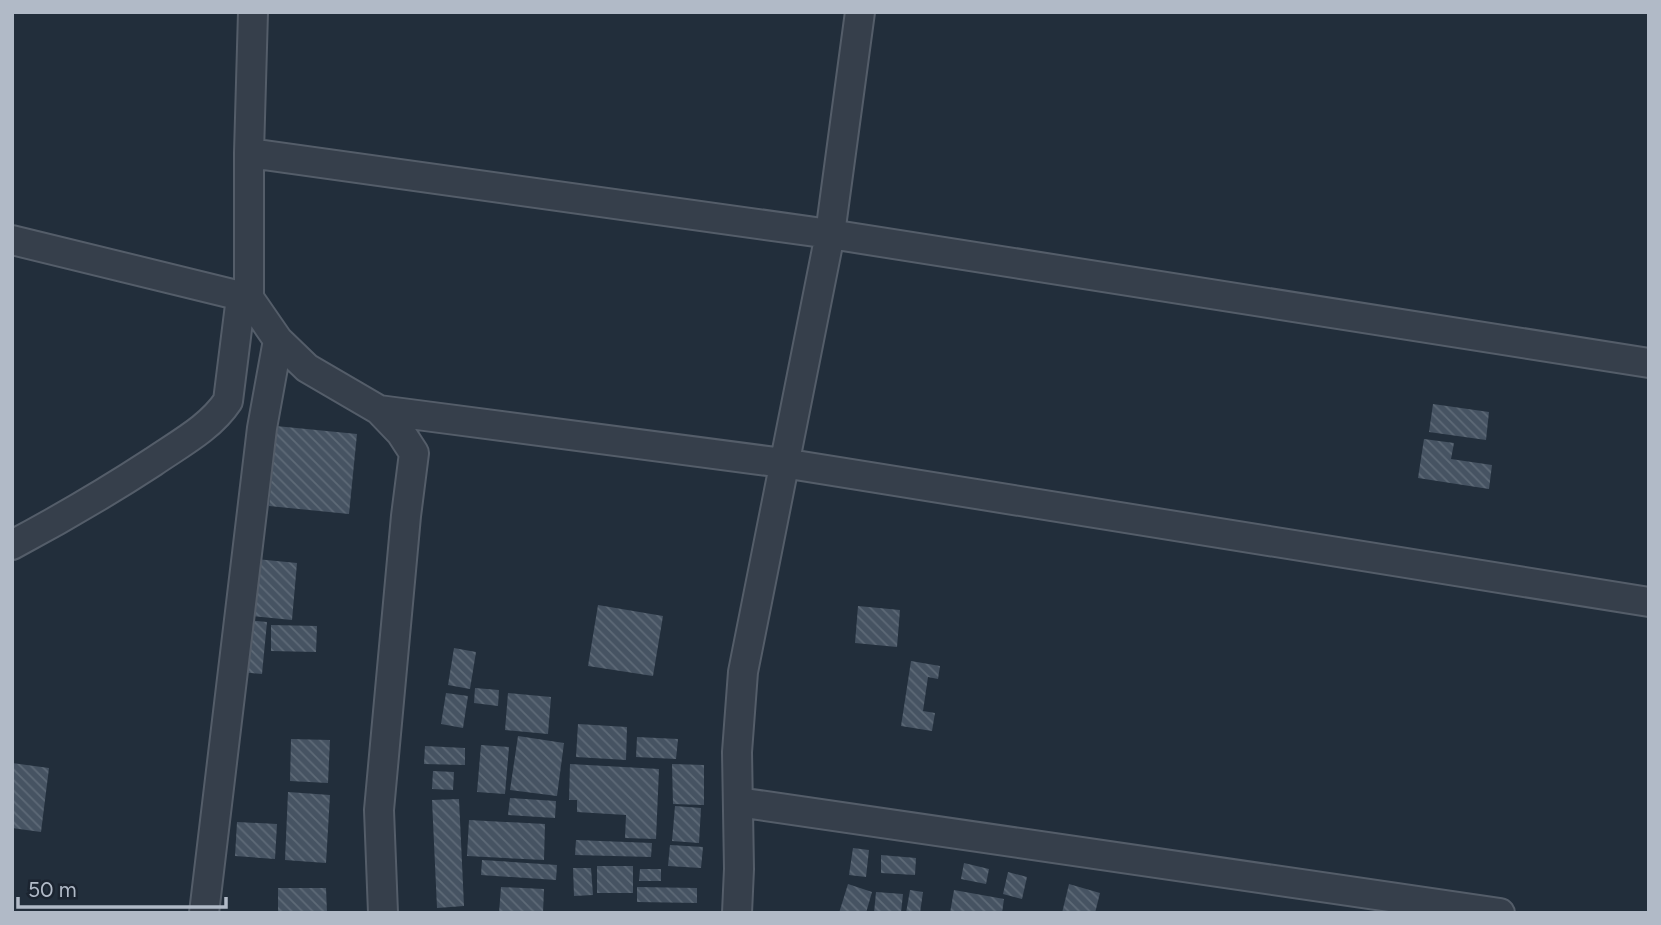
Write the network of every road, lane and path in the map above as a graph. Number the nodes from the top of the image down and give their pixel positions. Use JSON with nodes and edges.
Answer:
{"nodes":[{"id":1,"x":253,"y":12,"type":"edge"},
{"id":2,"x":860,"y":12,"type":"edge"},
{"id":3,"x":249,"y":153,"type":"junction"},
{"id":4,"x":830,"y":234,"type":"junction"},
{"id":5,"x":12,"y":240,"type":"edge"},
{"id":6,"x":245,"y":297,"type":"junction"},
{"id":7,"x":278,"y":340,"type":"junction"},
{"id":8,"x":1649,"y":363,"type":"edge"},
{"id":9,"x":379,"y":410,"type":"junction"},
{"id":10,"x":783,"y":463,"type":"junction"},
{"id":11,"x":12,"y":545,"type":"edge"},
{"id":12,"x":1649,"y":602,"type":"edge"},
{"id":13,"x":738,"y":802,"type":"junction"},
{"id":14,"x":204,"y":913,"type":"edge"},
{"id":15,"x":383,"y":913,"type":"edge"},
{"id":16,"x":737,"y":913,"type":"edge"},
{"id":17,"x":1500,"y":913,"type":"edge"}],
"edges":[{"from":1,"to":3,"type":"street"},
{"from":2,"to":4,"type":"street"},
{"from":3,"to":4,"type":"street"},
{"from":3,"to":6,"type":"street"},
{"from":4,"to":8,"type":"street"},
{"from":4,"to":10,"type":"street"},
{"from":5,"to":6,"type":"street"},
{"from":6,"to":7,"type":"street"},
{"from":6,"to":11,"type":"street"},
{"from":7,"to":9,"type":"street"},
{"from":7,"to":14,"type":"street"},
{"from":9,"to":10,"type":"street"},
{"from":9,"to":15,"type":"street"},
{"from":10,"to":12,"type":"street"},
{"from":10,"to":13,"type":"street"},
{"from":13,"to":16,"type":"street"},
{"from":13,"to":17,"type":"street"}]}
